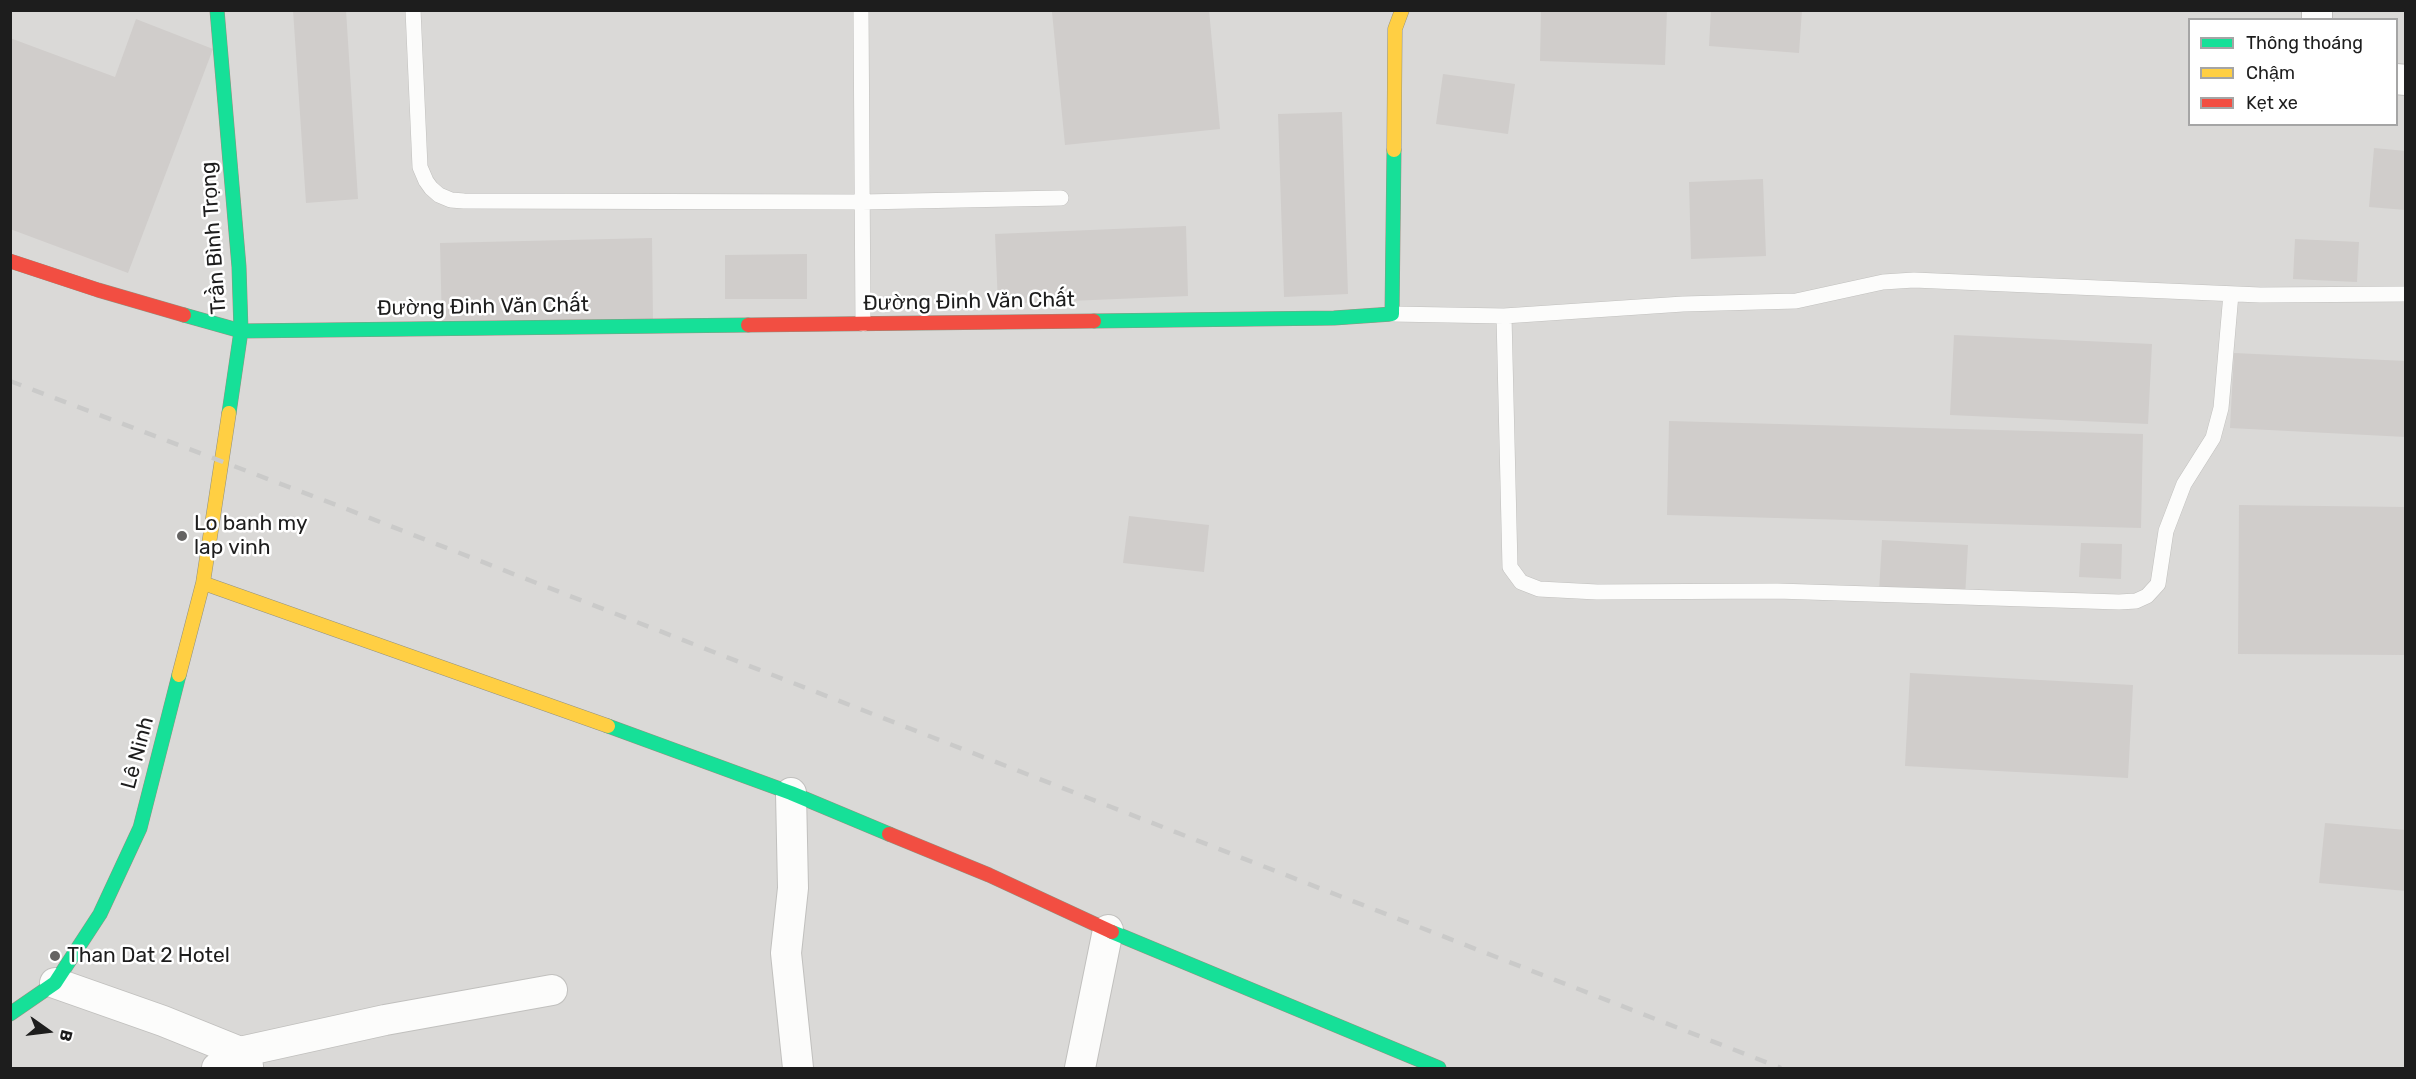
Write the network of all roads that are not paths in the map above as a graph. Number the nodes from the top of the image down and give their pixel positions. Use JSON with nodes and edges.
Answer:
{"nodes":[{"id":1,"x":217,"y":10,"type":"edge"},
{"id":2,"x":413,"y":10,"type":"edge"},
{"id":3,"x":861,"y":10,"type":"edge"},
{"id":4,"x":1402,"y":10,"type":"edge"},
{"id":5,"x":1061,"y":198,"type":"dead end"},
{"id":6,"x":862,"y":202,"type":"junction"},
{"id":7,"x":10,"y":261,"type":"edge"},
{"id":8,"x":2231,"y":294,"type":"junction"},
{"id":9,"x":2406,"y":294,"type":"edge"},
{"id":10,"x":1392,"y":314,"type":"junction"},
{"id":11,"x":1504,"y":316,"type":"junction"},
{"id":12,"x":863,"y":324,"type":"junction"},
{"id":13,"x":241,"y":331,"type":"junction"},
{"id":14,"x":222,"y":461,"type":"joint"},
{"id":15,"x":203,"y":583,"type":"junction"},
{"id":16,"x":790,"y":792,"type":"junction"},
{"id":17,"x":1108,"y":930,"type":"junction"},
{"id":18,"x":55,"y":982,"type":"junction"},
{"id":19,"x":552,"y":990,"type":"dead end"},
{"id":20,"x":10,"y":1014,"type":"edge"},
{"id":21,"x":236,"y":1063,"type":"edge"},
{"id":22,"x":798,"y":1068,"type":"edge"},
{"id":23,"x":1080,"y":1068,"type":"edge"},
{"id":24,"x":1439,"y":1068,"type":"edge"}],
"edges":[{"from":1,"to":13,"type":"street","name":"Trần Bình Trọng"},
{"from":2,"to":6,"type":"lane"},
{"from":3,"to":6,"type":"lane"},
{"from":4,"to":10,"type":"street"},
{"from":5,"to":6,"type":"lane"},
{"from":6,"to":12,"type":"lane"},
{"from":7,"to":13,"type":"street","name":"Đường Đinh Văn Chất"},
{"from":8,"to":9,"type":"lane"},
{"from":8,"to":11,"type":"lane"},
{"from":8,"to":11,"type":"lane"},
{"from":10,"to":11,"type":"lane"},
{"from":10,"to":12,"type":"street","name":"Đường Đinh Văn Chất"},
{"from":12,"to":13,"type":"street","name":"Đường Đinh Văn Chất"},
{"from":13,"to":14,"type":"street","name":"Trần Bình Trọng"},
{"from":14,"to":15,"type":"street","name":"Lê Ninh"},
{"from":15,"to":16,"type":"street"},
{"from":15,"to":18,"type":"street","name":"Lê Ninh"},
{"from":16,"to":17,"type":"street"},
{"from":16,"to":22,"type":"street"},
{"from":17,"to":23,"type":"street"},
{"from":17,"to":24,"type":"street"},
{"from":18,"to":20,"type":"street","name":"Lê Ninh"},
{"from":18,"to":21,"type":"street"},
{"from":19,"to":21,"type":"street"}]}
